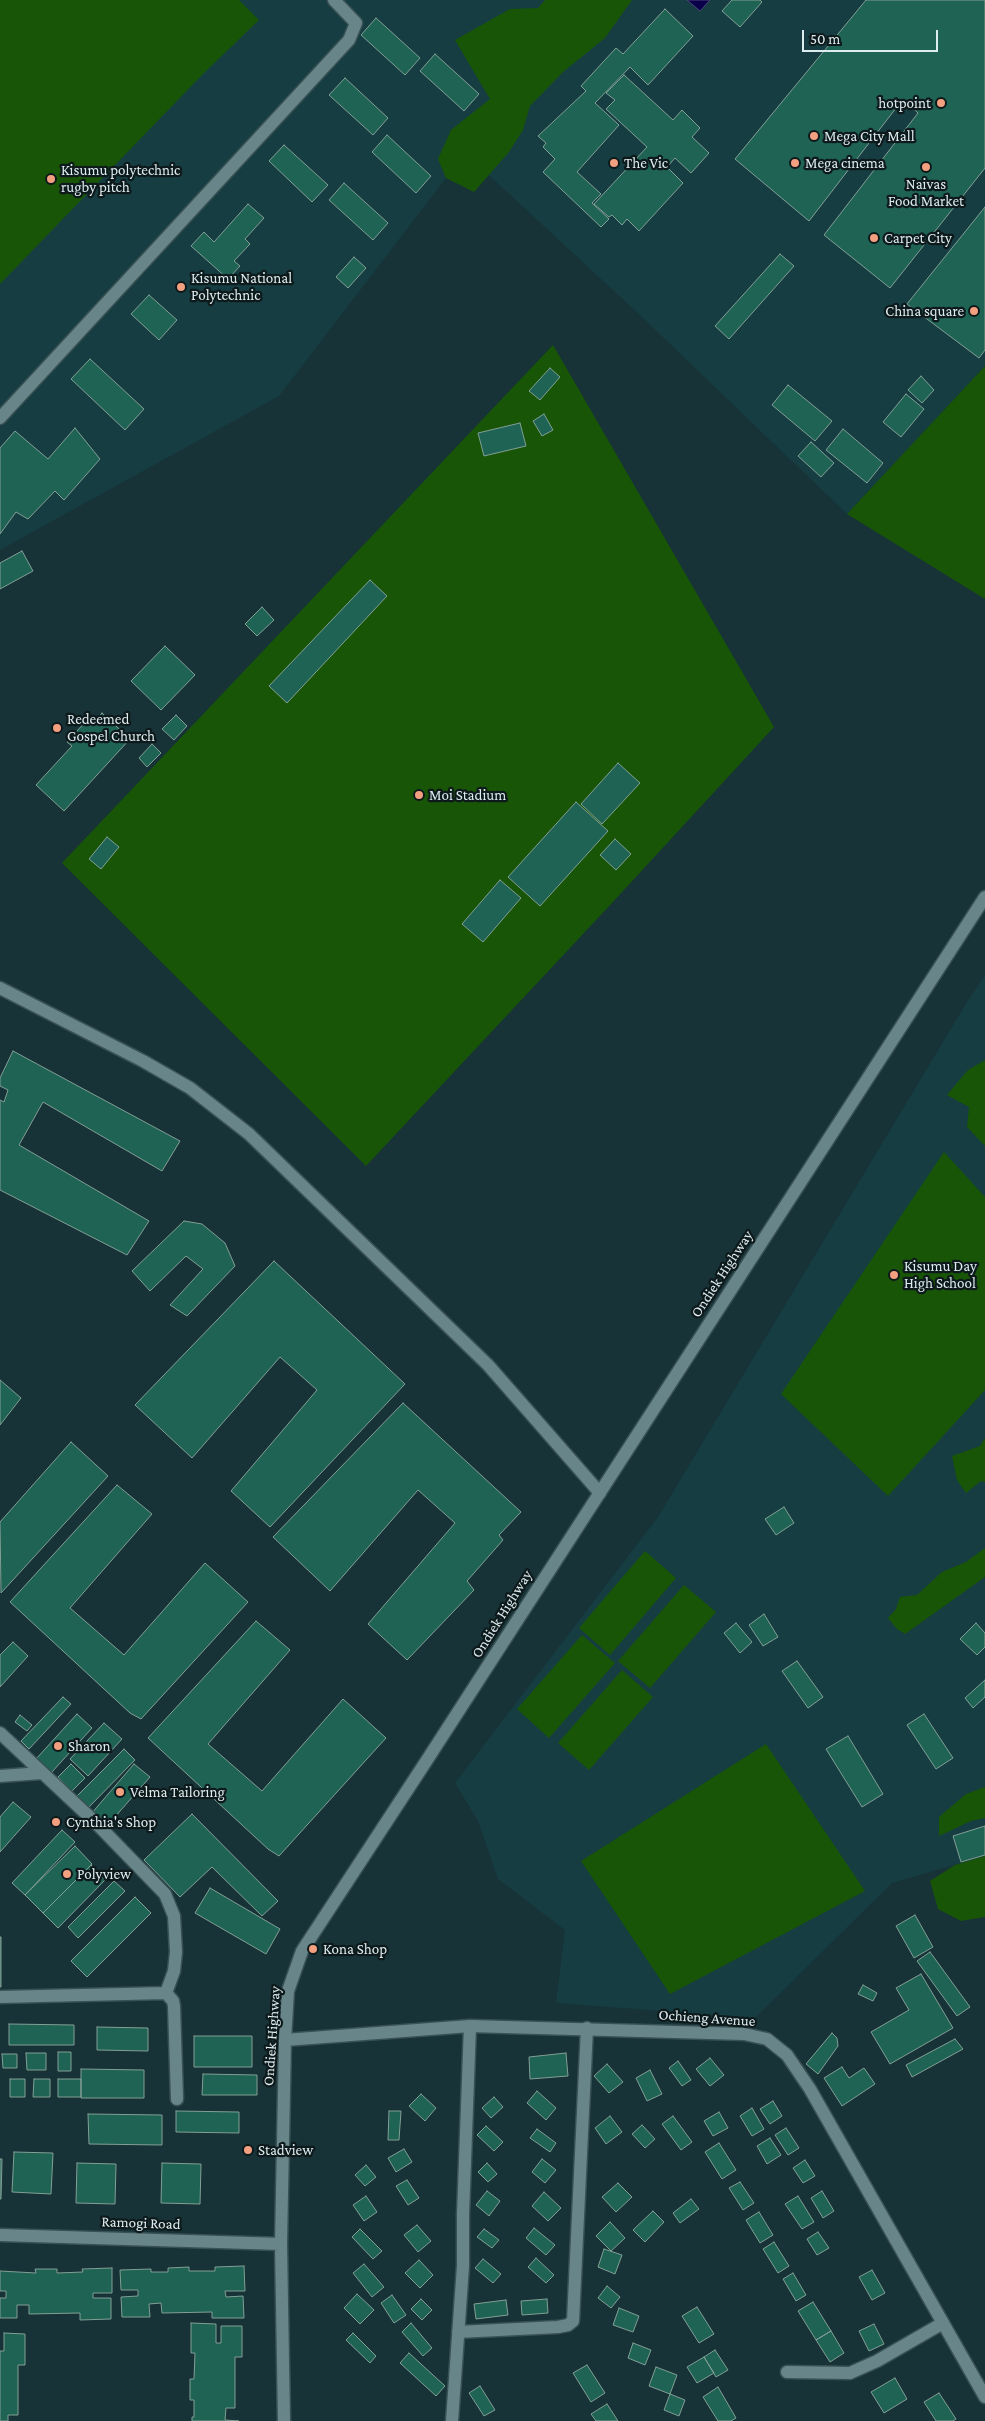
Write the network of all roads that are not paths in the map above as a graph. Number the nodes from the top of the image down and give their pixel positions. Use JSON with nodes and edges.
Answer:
{"nodes":[{"id":1,"x":334,"y":0,"type":"edge"},
{"id":2,"x":0,"y":418,"type":"edge"},
{"id":3,"x":985,"y":897,"type":"edge"},
{"id":4,"x":0,"y":988,"type":"edge"},
{"id":5,"x":600,"y":1493,"type":"junction"},
{"id":6,"x":0,"y":1733,"type":"edge"},
{"id":7,"x":42,"y":1773,"type":"junction"},
{"id":8,"x":0,"y":1776,"type":"edge"},
{"id":9,"x":166,"y":1993,"type":"junction"},
{"id":10,"x":0,"y":1997,"type":"edge"},
{"id":11,"x":470,"y":2026,"type":"junction"},
{"id":12,"x":588,"y":2028,"type":"junction"},
{"id":13,"x":285,"y":2040,"type":"junction"},
{"id":14,"x":177,"y":2099,"type":"dead end"},
{"id":15,"x":0,"y":2235,"type":"edge"},
{"id":16,"x":281,"y":2244,"type":"junction"},
{"id":17,"x":942,"y":2323,"type":"junction"},
{"id":18,"x":458,"y":2332,"type":"junction"},
{"id":19,"x":787,"y":2372,"type":"dead end"},
{"id":20,"x":985,"y":2397,"type":"edge"},
{"id":21,"x":284,"y":2421,"type":"edge"},
{"id":22,"x":452,"y":2421,"type":"edge"}],
"edges":[{"from":1,"to":2,"type":"street"},
{"from":3,"to":5,"type":"street","name":"Ondiek Highway"},
{"from":4,"to":5,"type":"street"},
{"from":5,"to":13,"type":"street","name":"Ondiek Highway"},
{"from":6,"to":7,"type":"street"},
{"from":7,"to":8,"type":"street"},
{"from":7,"to":9,"type":"street"},
{"from":9,"to":10,"type":"street"},
{"from":9,"to":14,"type":"street"},
{"from":11,"to":12,"type":"street","name":"Ochieng Avenue"},
{"from":11,"to":13,"type":"street","name":"Ochieng Avenue"},
{"from":11,"to":18,"type":"street"},
{"from":12,"to":17,"type":"street","name":"Ochieng Avenue"},
{"from":12,"to":18,"type":"street"},
{"from":13,"to":16,"type":"street","name":"Ondiek Highway"},
{"from":15,"to":16,"type":"street","name":"Ramogi Road"},
{"from":16,"to":21,"type":"street","name":"Ondiek Highway"},
{"from":17,"to":19,"type":"street"},
{"from":17,"to":20,"type":"street","name":"Ochieng Avenue"},
{"from":18,"to":22,"type":"street"}]}
